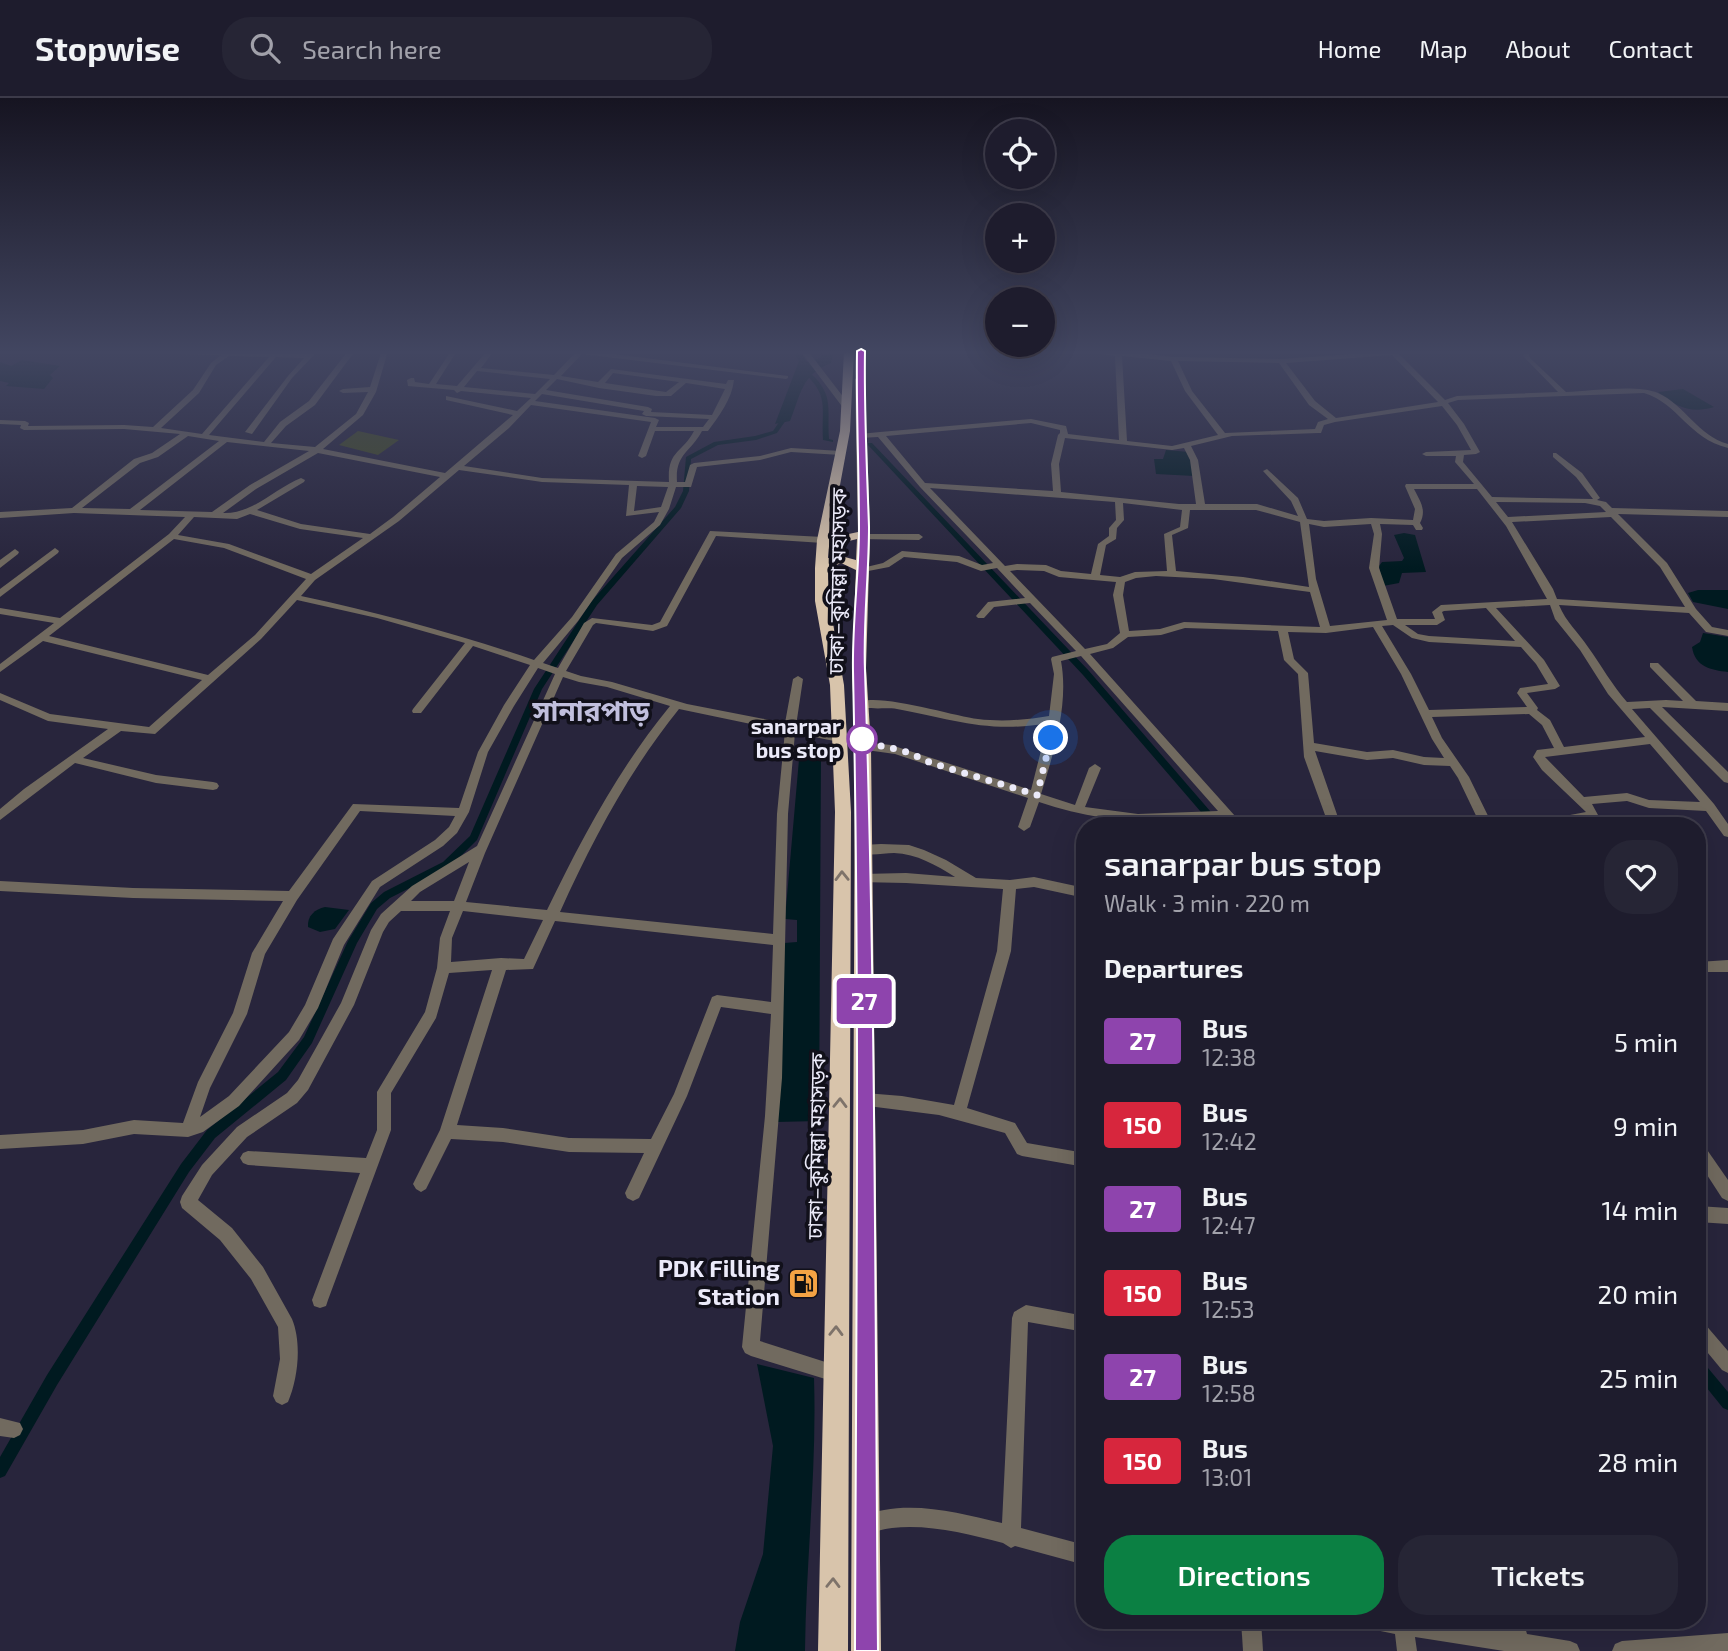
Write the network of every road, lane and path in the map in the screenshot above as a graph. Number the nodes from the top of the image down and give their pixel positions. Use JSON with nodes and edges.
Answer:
{"nodes":[{"id":1,"x":25,"y":423,"type":"edge"},
{"id":2,"x":162,"y":423,"type":"edge"},
{"id":3,"x":215,"y":423,"type":"edge"},
{"id":4,"x":256,"y":423,"type":"edge"},
{"id":5,"x":284,"y":423,"type":"edge"},
{"id":6,"x":349,"y":423,"type":"edge"},
{"id":7,"x":508,"y":423,"type":"edge"},
{"id":8,"x":653,"y":423,"type":"edge"},
{"id":9,"x":710,"y":423,"type":"edge"},
{"id":10,"x":845,"y":423,"type":"edge"},
{"id":11,"x":860,"y":423,"type":"edge"},
{"id":12,"x":980,"y":423,"type":"edge"},
{"id":13,"x":1044,"y":423,"type":"edge"},
{"id":14,"x":1122,"y":423,"type":"edge"},
{"id":15,"x":1214,"y":423,"type":"edge"},
{"id":16,"x":1323,"y":423,"type":"edge"},
{"id":17,"x":1456,"y":423,"type":"edge"},
{"id":18,"x":1689,"y":423,"type":"edge"},
{"id":19,"x":156,"y":429,"type":"junction"},
{"id":20,"x":651,"y":429,"type":"junction"},
{"id":21,"x":699,"y":430,"type":"junction"},
{"id":22,"x":249,"y":432,"type":"dead end"},
{"id":23,"x":187,"y":433,"type":"junction"},
{"id":24,"x":880,"y":434,"type":"junction"},
{"id":25,"x":1062,"y":435,"type":"junction"},
{"id":26,"x":204,"y":436,"type":"junction"},
{"id":27,"x":860,"y":436,"type":"junction"},
{"id":28,"x":1223,"y":436,"type":"junction"},
{"id":29,"x":225,"y":440,"type":"junction"},
{"id":30,"x":1123,"y":443,"type":"junction"},
{"id":31,"x":265,"y":445,"type":"junction"},
{"id":32,"x":1187,"y":446,"type":"junction"},
{"id":33,"x":1728,"y":446,"type":"edge"},
{"id":34,"x":317,"y":450,"type":"junction"},
{"id":35,"x":841,"y":453,"type":"junction"},
{"id":36,"x":1426,"y":454,"type":"dead end"},
{"id":37,"x":1458,"y":454,"type":"junction"},
{"id":38,"x":1556,"y":455,"type":"dead end"},
{"id":39,"x":642,"y":456,"type":"dead end"},
{"id":40,"x":456,"y":467,"type":"junction"},
{"id":41,"x":1267,"y":471,"type":"dead end"},
{"id":42,"x":446,"y":476,"type":"junction"},
{"id":43,"x":301,"y":480,"type":"dead end"},
{"id":44,"x":633,"y":484,"type":"junction"},
{"id":45,"x":674,"y":485,"type":"junction"},
{"id":46,"x":688,"y":485,"type":"joint"},
{"id":47,"x":923,"y":485,"type":"junction"},
{"id":48,"x":1476,"y":487,"type":"junction"},
{"id":49,"x":1057,"y":494,"type":"junction"},
{"id":50,"x":1596,"y":498,"type":"dead end"},
{"id":51,"x":1490,"y":499,"type":"junction"},
{"id":52,"x":1119,"y":501,"type":"junction"},
{"id":53,"x":666,"y":509,"type":"junction"},
{"id":54,"x":74,"y":510,"type":"junction"},
{"id":55,"x":134,"y":510,"type":"junction"},
{"id":56,"x":1184,"y":510,"type":"junction"},
{"id":57,"x":1202,"y":510,"type":"junction"},
{"id":58,"x":250,"y":511,"type":"junction"},
{"id":59,"x":1612,"y":512,"type":"junction"},
{"id":60,"x":193,"y":513,"type":"junction"},
{"id":61,"x":1728,"y":514,"type":"edge"},
{"id":62,"x":0,"y":515,"type":"edge"},
{"id":63,"x":214,"y":515,"type":"junction"},
{"id":64,"x":1506,"y":520,"type":"junction"},
{"id":65,"x":1304,"y":521,"type":"junction"},
{"id":66,"x":1376,"y":521,"type":"junction"},
{"id":67,"x":1414,"y":526,"type":"joint"},
{"id":68,"x":825,"y":532,"type":"junction"},
{"id":69,"x":172,"y":536,"type":"junction"},
{"id":70,"x":369,"y":536,"type":"junction"},
{"id":71,"x":863,"y":536,"type":"junction"},
{"id":72,"x":919,"y":537,"type":"dead end"},
{"id":73,"x":55,"y":551,"type":"dead end"},
{"id":74,"x":15,"y":552,"type":"dead end"},
{"id":75,"x":0,"y":565,"type":"edge"},
{"id":76,"x":994,"y":567,"type":"junction"},
{"id":77,"x":821,"y":568,"type":"junction"},
{"id":78,"x":861,"y":569,"type":"junction"},
{"id":79,"x":1172,"y":573,"type":"junction"},
{"id":80,"x":1095,"y":577,"type":"junction"},
{"id":81,"x":312,"y":578,"type":"junction"},
{"id":82,"x":1121,"y":580,"type":"junction"},
{"id":83,"x":1313,"y":590,"type":"junction"},
{"id":84,"x":0,"y":594,"type":"edge"},
{"id":85,"x":295,"y":597,"type":"junction"},
{"id":86,"x":1026,"y":602,"type":"junction"},
{"id":87,"x":1552,"y":603,"type":"junction"},
{"id":88,"x":1489,"y":606,"type":"junction"},
{"id":89,"x":1692,"y":610,"type":"junction"},
{"id":90,"x":0,"y":611,"type":"edge"},
{"id":91,"x":981,"y":616,"type":"dead end"},
{"id":92,"x":61,"y":621,"type":"junction"},
{"id":93,"x":1393,"y":622,"type":"junction"},
{"id":94,"x":1376,"y":625,"type":"junction"},
{"id":95,"x":1282,"y":628,"type":"junction"},
{"id":96,"x":1326,"y":630,"type":"junction"},
{"id":97,"x":1728,"y":633,"type":"edge"},
{"id":98,"x":1125,"y":634,"type":"junction"},
{"id":99,"x":39,"y":638,"type":"junction"},
{"id":100,"x":471,"y":642,"type":"junction"},
{"id":101,"x":1523,"y":644,"type":"junction"},
{"id":102,"x":1079,"y":653,"type":"junction"},
{"id":103,"x":1056,"y":659,"type":"joint"},
{"id":104,"x":536,"y":664,"type":"junction"},
{"id":105,"x":1654,"y":665,"type":"dead end"},
{"id":106,"x":0,"y":669,"type":"edge"},
{"id":107,"x":561,"y":671,"type":"junction"},
{"id":108,"x":210,"y":679,"type":"junction"},
{"id":109,"x":798,"y":679,"type":"dead end"},
{"id":110,"x":0,"y":696,"type":"edge"},
{"id":111,"x":677,"y":704,"type":"junction"},
{"id":112,"x":860,"y":704,"type":"junction"},
{"id":113,"x":1653,"y":704,"type":"junction"},
{"id":114,"x":1692,"y":704,"type":"junction"},
{"id":115,"x":1623,"y":706,"type":"junction"},
{"id":116,"x":1728,"y":707,"type":"edge"},
{"id":117,"x":1531,"y":710,"type":"junction"},
{"id":118,"x":417,"y":711,"type":"dead end"},
{"id":119,"x":1427,"y":714,"type":"junction"},
{"id":120,"x":1053,"y":719,"type":"junction"},
{"id":121,"x":789,"y":726,"type":"junction"},
{"id":122,"x":117,"y":728,"type":"junction"},
{"id":123,"x":839,"y":738,"type":"junction"},
{"id":124,"x":1653,"y":740,"type":"junction"},
{"id":125,"x":863,"y":746,"type":"junction"},
{"id":126,"x":1309,"y":746,"type":"junction"},
{"id":127,"x":1560,"y":750,"type":"junction"},
{"id":128,"x":73,"y":759,"type":"junction"},
{"id":129,"x":1453,"y":762,"type":"junction"},
{"id":130,"x":1095,"y":768,"type":"dead end"},
{"id":131,"x":1728,"y":779,"type":"edge"},
{"id":132,"x":213,"y":786,"type":"dead end"},
{"id":133,"x":1037,"y":795,"type":"junction"},
{"id":134,"x":1582,"y":801,"type":"junction"},
{"id":135,"x":357,"y":807,"type":"joint"},
{"id":136,"x":1079,"y":808,"type":"junction"},
{"id":137,"x":1712,"y":811,"type":"junction"},
{"id":138,"x":1728,"y":811,"type":"edge"},
{"id":139,"x":463,"y":812,"type":"junction"},
{"id":140,"x":0,"y":816,"type":"edge"},
{"id":141,"x":1227,"y":816,"type":"joint"},
{"id":142,"x":1144,"y":817,"type":"edge"},
{"id":143,"x":1212,"y":817,"type":"edge"},
{"id":144,"x":1332,"y":817,"type":"edge"},
{"id":145,"x":1483,"y":817,"type":"edge"},
{"id":146,"x":1591,"y":817,"type":"edge"},
{"id":147,"x":1024,"y":827,"type":"dead end"},
{"id":148,"x":1728,"y":833,"type":"edge"},
{"id":149,"x":481,"y":849,"type":"junction"},
{"id":150,"x":863,"y":850,"type":"junction"},
{"id":151,"x":862,"y":879,"type":"junction"},
{"id":152,"x":974,"y":882,"type":"junction"},
{"id":153,"x":1010,"y":885,"type":"junction"},
{"id":154,"x":0,"y":886,"type":"edge"},
{"id":155,"x":1076,"y":891,"type":"edge"},
{"id":156,"x":293,"y":896,"type":"junction"},
{"id":157,"x":396,"y":906,"type":"junction"},
{"id":158,"x":460,"y":906,"type":"junction"},
{"id":159,"x":552,"y":916,"type":"junction"},
{"id":160,"x":777,"y":940,"type":"junction"},
{"id":161,"x":501,"y":964,"type":"junction"},
{"id":162,"x":1706,"y":964,"type":"edge"},
{"id":163,"x":1728,"y":966,"type":"edge"},
{"id":164,"x":443,"y":968,"type":"junction"},
{"id":165,"x":777,"y":1009,"type":"junction"},
{"id":166,"x":866,"y":1100,"type":"junction"},
{"id":167,"x":959,"y":1112,"type":"junction"},
{"id":168,"x":188,"y":1130,"type":"junction"},
{"id":169,"x":447,"y":1132,"type":"junction"},
{"id":170,"x":0,"y":1142,"type":"edge"},
{"id":171,"x":655,"y":1146,"type":"junction"},
{"id":172,"x":248,"y":1158,"type":"dead end"},
{"id":173,"x":1076,"y":1158,"type":"edge"},
{"id":174,"x":1706,"y":1161,"type":"edge"},
{"id":175,"x":368,"y":1166,"type":"junction"},
{"id":176,"x":421,"y":1184,"type":"dead end"},
{"id":177,"x":633,"y":1193,"type":"dead end"},
{"id":178,"x":1728,"y":1193,"type":"edge"},
{"id":179,"x":1706,"y":1215,"type":"edge"},
{"id":180,"x":1728,"y":1216,"type":"edge"},
{"id":181,"x":320,"y":1300,"type":"dead end"},
{"id":182,"x":1076,"y":1322,"type":"edge"},
{"id":183,"x":1713,"y":1346,"type":"edge"},
{"id":184,"x":1728,"y":1364,"type":"edge"},
{"id":185,"x":835,"y":1373,"type":"junction"},
{"id":186,"x":282,"y":1396,"type":"dead end"},
{"id":187,"x":865,"y":1524,"type":"junction"},
{"id":188,"x":1011,"y":1538,"type":"junction"},
{"id":189,"x":1076,"y":1553,"type":"edge"},
{"id":190,"x":1252,"y":1629,"type":"edge"},
{"id":191,"x":1404,"y":1629,"type":"edge"},
{"id":192,"x":1418,"y":1629,"type":"edge"},
{"id":193,"x":1516,"y":1629,"type":"edge"},
{"id":194,"x":1728,"y":1643,"type":"edge"},
{"id":195,"x":1520,"y":1644,"type":"junction"},
{"id":196,"x":1546,"y":1650,"type":"edge"},
{"id":197,"x":833,"y":1651,"type":"edge"},
{"id":198,"x":866,"y":1651,"type":"edge"},
{"id":199,"x":1253,"y":1651,"type":"edge"},
{"id":200,"x":1407,"y":1651,"type":"edge"},
{"id":201,"x":1570,"y":1651,"type":"edge"},
{"id":202,"x":1622,"y":1651,"type":"edge"},
{"id":203,"x":1639,"y":1651,"type":"edge"}],
"edges":[{"from":1,"to":19,"type":"street"},
{"from":2,"to":19,"type":"street"},
{"from":3,"to":26,"type":"street"},
{"from":4,"to":22,"type":"street"},
{"from":5,"to":31,"type":"street"},
{"from":6,"to":34,"type":"street"},
{"from":7,"to":40,"type":"street"},
{"from":8,"to":20,"type":"street"},
{"from":9,"to":21,"type":"street"},
{"from":10,"to":35,"type":"highway","name":"ঢাকা–কুমিল্লা মহাসড়ক"},
{"from":11,"to":27,"type":"highway","name":"ঢাকা–কুমিল্লা মহাসড়ক"},
{"from":12,"to":24,"type":"street"},
{"from":13,"to":25,"type":"street"},
{"from":14,"to":30,"type":"street"},
{"from":15,"to":28,"type":"street"},
{"from":16,"to":28,"type":"street"},
{"from":17,"to":37,"type":"street"},
{"from":18,"to":33,"type":"street"},
{"from":19,"to":23,"type":"street"},
{"from":20,"to":21,"type":"street"},
{"from":20,"to":39,"type":"street"},
{"from":21,"to":45,"type":"street"},
{"from":23,"to":26,"type":"street"},
{"from":23,"to":54,"type":"street"},
{"from":24,"to":27,"type":"street"},
{"from":24,"to":47,"type":"street"},
{"from":25,"to":30,"type":"street"},
{"from":25,"to":49,"type":"street"},
{"from":26,"to":29,"type":"street"},
{"from":27,"to":71,"type":"highway","name":"ঢাকা–কুমিল্লা মহাসড়ক"},
{"from":28,"to":32,"type":"street"},
{"from":29,"to":31,"type":"street"},
{"from":29,"to":55,"type":"street"},
{"from":30,"to":32,"type":"street"},
{"from":31,"to":34,"type":"street"},
{"from":32,"to":57,"type":"street"},
{"from":34,"to":42,"type":"street"},
{"from":34,"to":63,"type":"street"},
{"from":35,"to":46,"type":"street"},
{"from":35,"to":68,"type":"highway","name":"ঢাকা–কুমিল্লা মহাসড়ক"},
{"from":36,"to":37,"type":"street"},
{"from":37,"to":48,"type":"street"},
{"from":38,"to":50,"type":"street"},
{"from":40,"to":42,"type":"street"},
{"from":40,"to":44,"type":"street"},
{"from":41,"to":65,"type":"street"},
{"from":42,"to":70,"type":"street"},
{"from":43,"to":58,"type":"street"},
{"from":44,"to":45,"type":"street"},
{"from":44,"to":53,"type":"street"},
{"from":45,"to":46,"type":"street"},
{"from":45,"to":53,"type":"street"},
{"from":47,"to":49,"type":"street"},
{"from":47,"to":76,"type":"street"},
{"from":48,"to":51,"type":"street"},
{"from":48,"to":67,"type":"street"},
{"from":49,"to":52,"type":"street"},
{"from":51,"to":59,"type":"street"},
{"from":51,"to":64,"type":"street"},
{"from":52,"to":56,"type":"street"},
{"from":52,"to":80,"type":"street"},
{"from":53,"to":104,"type":"street"},
{"from":54,"to":55,"type":"street"},
{"from":54,"to":62,"type":"street"},
{"from":55,"to":60,"type":"street"},
{"from":56,"to":57,"type":"street"},
{"from":56,"to":79,"type":"street"},
{"from":57,"to":65,"type":"street"},
{"from":58,"to":63,"type":"street"},
{"from":58,"to":70,"type":"street"},
{"from":59,"to":61,"type":"street"},
{"from":59,"to":64,"type":"street"},
{"from":59,"to":89,"type":"street"},
{"from":60,"to":63,"type":"street"},
{"from":60,"to":69,"type":"street"},
{"from":64,"to":87,"type":"street"},
{"from":65,"to":66,"type":"street"},
{"from":65,"to":83,"type":"street"},
{"from":66,"to":67,"type":"street"},
{"from":66,"to":93,"type":"street"},
{"from":68,"to":71,"type":"highway"},
{"from":68,"to":77,"type":"highway","name":"ঢাকা–কুমিল্লা মহাসড়ক"},
{"from":68,"to":107,"type":"street"},
{"from":69,"to":81,"type":"street"},
{"from":69,"to":92,"type":"street"},
{"from":70,"to":81,"type":"street"},
{"from":71,"to":72,"type":"street"},
{"from":71,"to":78,"type":"highway","name":"ঢাকা–কুমিল্লা মহাসড়ক"},
{"from":73,"to":84,"type":"street"},
{"from":74,"to":75,"type":"street"},
{"from":76,"to":78,"type":"street"},
{"from":76,"to":80,"type":"street"},
{"from":76,"to":86,"type":"street"},
{"from":77,"to":78,"type":"highway"},
{"from":77,"to":123,"type":"highway","name":"ঢাকা–কুমিল্লা মহাসড়ক"},
{"from":78,"to":112,"type":"highway","name":"ঢাকা–কুমিল্লা মহাসড়ক"},
{"from":79,"to":82,"type":"street"},
{"from":79,"to":83,"type":"street"},
{"from":80,"to":82,"type":"street"},
{"from":81,"to":85,"type":"street"},
{"from":82,"to":98,"type":"street"},
{"from":83,"to":96,"type":"street"},
{"from":85,"to":100,"type":"street"},
{"from":85,"to":108,"type":"street"},
{"from":86,"to":91,"type":"street"},
{"from":86,"to":102,"type":"street"},
{"from":87,"to":88,"type":"street"},
{"from":87,"to":89,"type":"street"},
{"from":87,"to":115,"type":"street"},
{"from":88,"to":93,"type":"street"},
{"from":88,"to":101,"type":"street"},
{"from":89,"to":97,"type":"street"},
{"from":90,"to":92,"type":"street"},
{"from":92,"to":99,"type":"street"},
{"from":93,"to":94,"type":"street"},
{"from":93,"to":101,"type":"street"},
{"from":94,"to":96,"type":"street"},
{"from":94,"to":119,"type":"street"},
{"from":95,"to":96,"type":"street"},
{"from":95,"to":98,"type":"street"},
{"from":95,"to":126,"type":"street"},
{"from":98,"to":102,"type":"street"},
{"from":99,"to":106,"type":"street"},
{"from":99,"to":108,"type":"street"},
{"from":100,"to":104,"type":"street"},
{"from":100,"to":118,"type":"street"},
{"from":101,"to":117,"type":"street"},
{"from":102,"to":103,"type":"street"},
{"from":102,"to":141,"type":"street"},
{"from":103,"to":120,"type":"street"},
{"from":104,"to":107,"type":"street"},
{"from":104,"to":139,"type":"street"},
{"from":105,"to":114,"type":"street"},
{"from":107,"to":111,"type":"street"},
{"from":107,"to":149,"type":"street"},
{"from":108,"to":122,"type":"street"},
{"from":109,"to":121,"type":"street"},
{"from":110,"to":122,"type":"street"},
{"from":111,"to":121,"type":"street"},
{"from":111,"to":159,"type":"street"},
{"from":112,"to":120,"type":"street"},
{"from":112,"to":125,"type":"highway","name":"ঢাকা–কুমিল্লা মহাসড়ক"},
{"from":113,"to":114,"type":"street"},
{"from":113,"to":115,"type":"street"},
{"from":113,"to":131,"type":"street"},
{"from":114,"to":116,"type":"street"},
{"from":115,"to":124,"type":"street"},
{"from":117,"to":119,"type":"street"},
{"from":117,"to":127,"type":"street"},
{"from":119,"to":129,"type":"street"},
{"from":120,"to":133,"type":"street"},
{"from":121,"to":123,"type":"street"},
{"from":121,"to":160,"type":"street"},
{"from":122,"to":128,"type":"street"},
{"from":185,"to":123,"type":"highway","name":"ঢাকা–কুমিল্লা মহাসড়ক","one_way":true},
{"from":124,"to":127,"type":"street"},
{"from":124,"to":137,"type":"street"},
{"from":125,"to":133,"type":"street"},
{"from":125,"to":150,"type":"highway","name":"ঢাকা–কুমিল্লা মহাসড়ক"},
{"from":126,"to":129,"type":"street"},
{"from":126,"to":144,"type":"street"},
{"from":127,"to":134,"type":"street"},
{"from":128,"to":132,"type":"street"},
{"from":128,"to":140,"type":"street"},
{"from":129,"to":145,"type":"street"},
{"from":130,"to":136,"type":"street"},
{"from":133,"to":136,"type":"street"},
{"from":133,"to":147,"type":"street"},
{"from":134,"to":137,"type":"street"},
{"from":134,"to":146,"type":"street"},
{"from":135,"to":139,"type":"street"},
{"from":135,"to":156,"type":"street"},
{"from":136,"to":142,"type":"street"},
{"from":137,"to":138,"type":"street"},
{"from":137,"to":148,"type":"street"},
{"from":139,"to":168,"type":"street"},
{"from":141,"to":143,"type":"street"},
{"from":149,"to":157,"type":"street"},
{"from":149,"to":158,"type":"street"},
{"from":150,"to":151,"type":"highway","name":"ঢাকা–কুমিল্লা মহাসড়ক"},
{"from":150,"to":152,"type":"street"},
{"from":151,"to":152,"type":"street"},
{"from":151,"to":166,"type":"highway","name":"ঢাকা–কুমিল্লা মহাসড়ক"},
{"from":152,"to":153,"type":"street"},
{"from":153,"to":155,"type":"street"},
{"from":153,"to":167,"type":"street"},
{"from":154,"to":156,"type":"street"},
{"from":156,"to":168,"type":"street"},
{"from":157,"to":158,"type":"street"},
{"from":157,"to":186,"type":"street"},
{"from":158,"to":159,"type":"street"},
{"from":158,"to":164,"type":"street"},
{"from":159,"to":160,"type":"street"},
{"from":159,"to":161,"type":"street"},
{"from":160,"to":165,"type":"street"},
{"from":161,"to":164,"type":"street"},
{"from":161,"to":169,"type":"street"},
{"from":162,"to":163,"type":"street"},
{"from":164,"to":175,"type":"street"},
{"from":165,"to":171,"type":"street"},
{"from":165,"to":185,"type":"street"},
{"from":166,"to":167,"type":"street"},
{"from":166,"to":187,"type":"highway","name":"ঢাকা–কুমিল্লা মহাসড়ক"},
{"from":167,"to":173,"type":"street"},
{"from":168,"to":170,"type":"street"},
{"from":169,"to":171,"type":"street"},
{"from":169,"to":176,"type":"street"},
{"from":171,"to":177,"type":"street"},
{"from":172,"to":175,"type":"street"},
{"from":174,"to":178,"type":"street"},
{"from":175,"to":181,"type":"street"},
{"from":179,"to":180,"type":"street"},
{"from":182,"to":188,"type":"street"},
{"from":183,"to":184,"type":"street"},
{"from":197,"to":185,"type":"highway","name":"ঢাকা–কুমিল্লা মহাসড়ক","one_way":true},
{"from":187,"to":188,"type":"street"},
{"from":187,"to":198,"type":"highway","name":"ঢাকা–কুমিল্লা মহাসড়ক"},
{"from":188,"to":189,"type":"street"},
{"from":190,"to":199,"type":"street"},
{"from":191,"to":200,"type":"street"},
{"from":192,"to":195,"type":"street"},
{"from":193,"to":195,"type":"street"},
{"from":194,"to":203,"type":"street"},
{"from":195,"to":196,"type":"street"},
{"from":196,"to":201,"type":"street"},
{"from":202,"to":203,"type":"street"}]}
